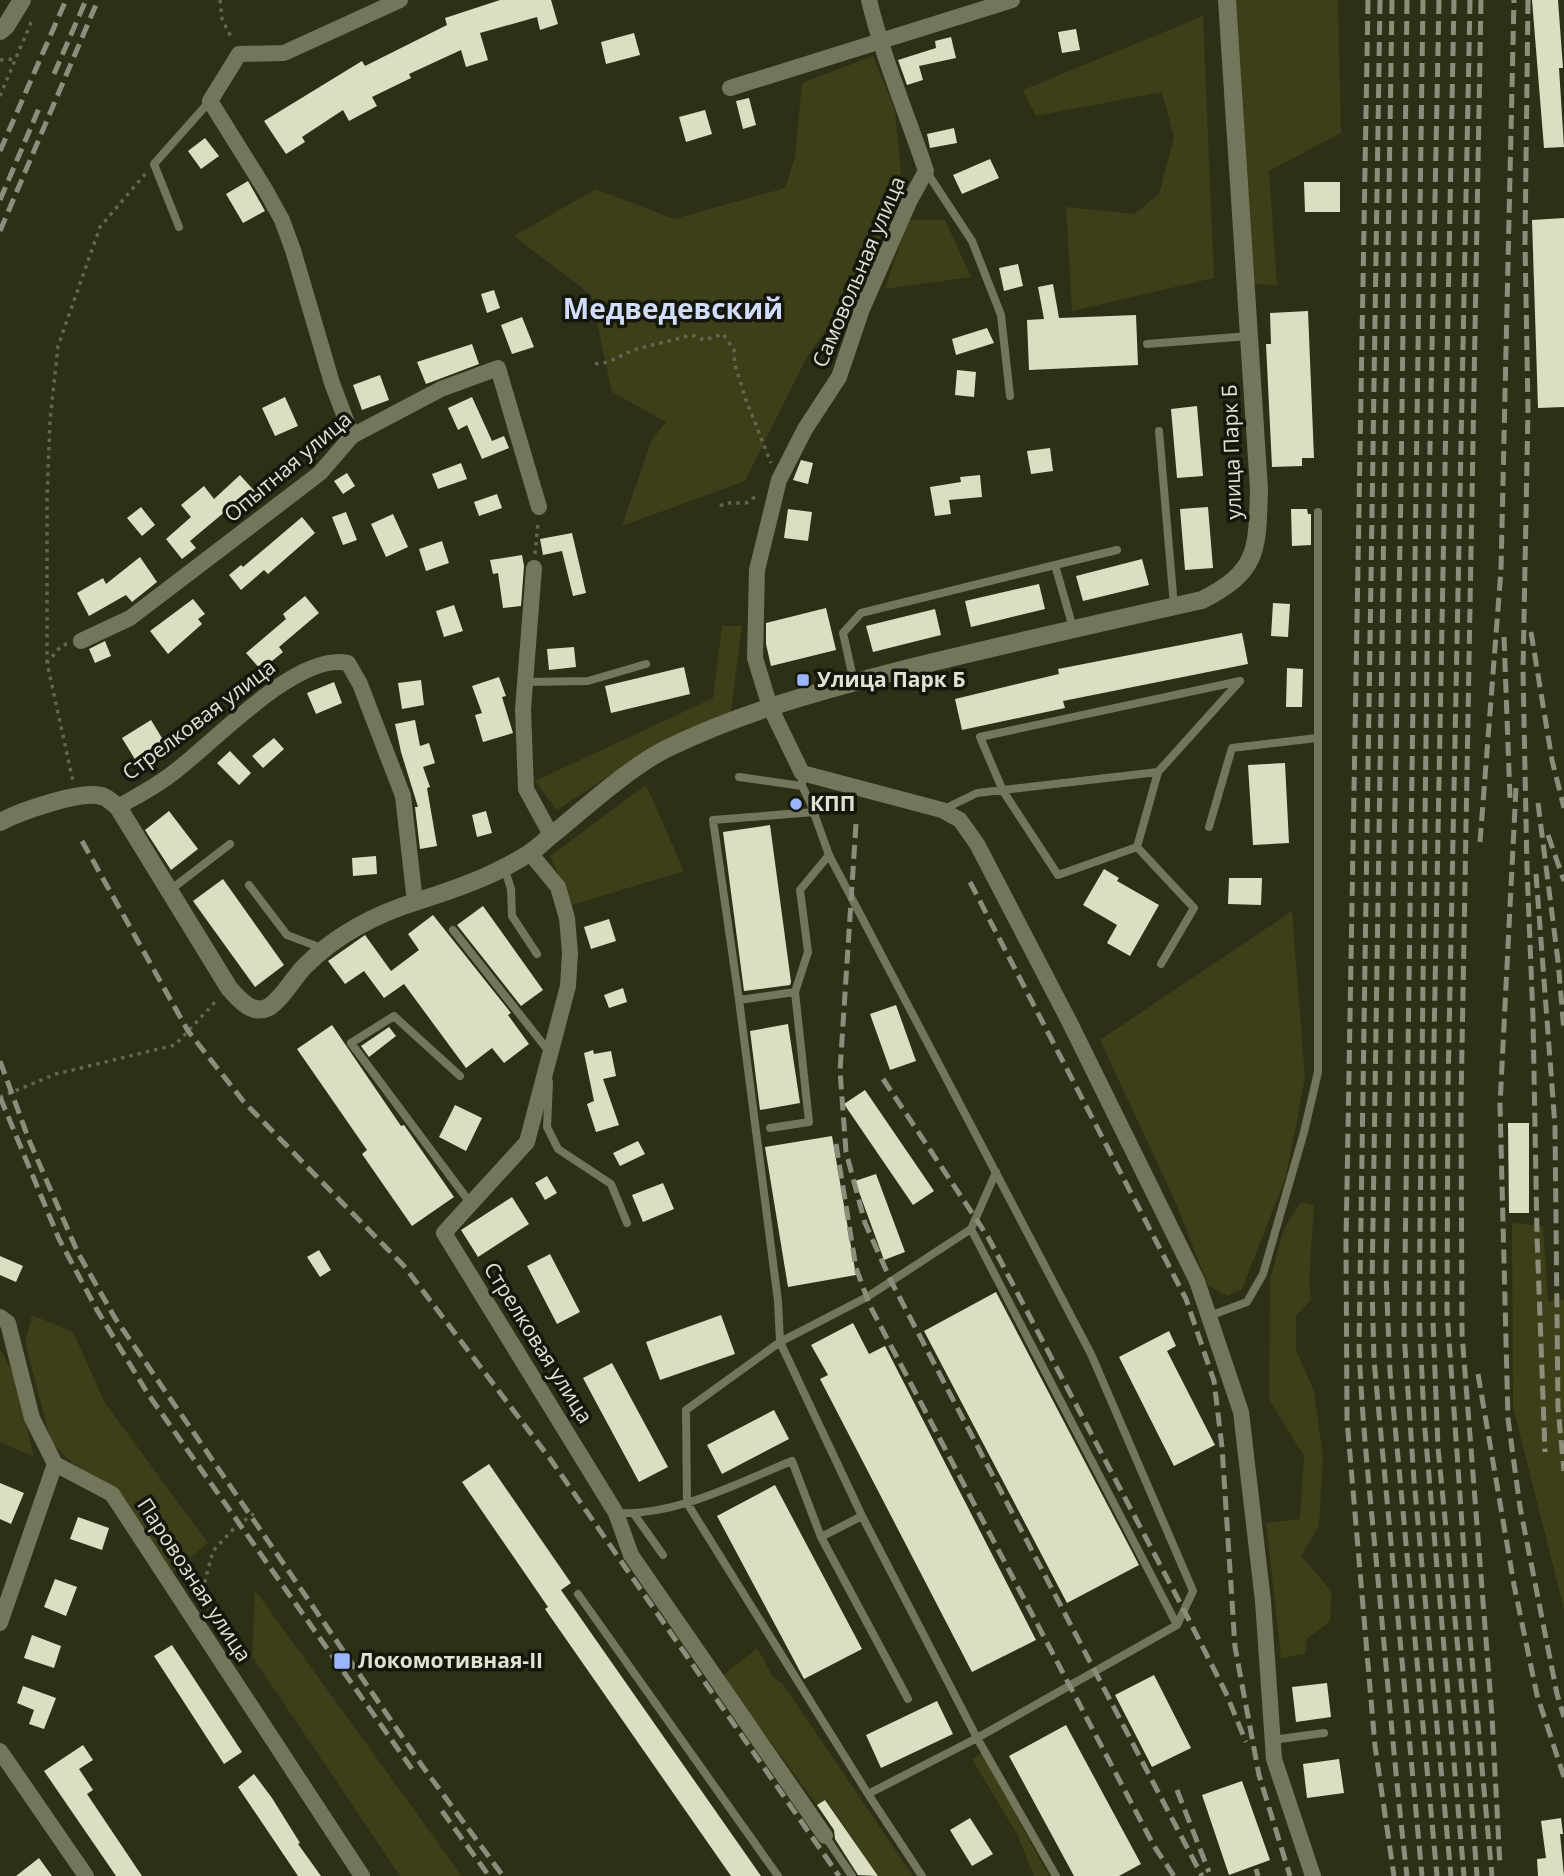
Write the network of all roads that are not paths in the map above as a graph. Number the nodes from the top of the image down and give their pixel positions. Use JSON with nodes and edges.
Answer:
{"nodes":[{"id":1,"x":400,"y":0,"type":"edge"},
{"id":2,"x":869,"y":0,"type":"edge"},
{"id":3,"x":1012,"y":0,"type":"edge"},
{"id":4,"x":1227,"y":0,"type":"edge"},
{"id":5,"x":29,"y":6,"type":"edge"},
{"id":6,"x":0,"y":31,"type":"edge"},
{"id":7,"x":879,"y":42,"type":"junction"},
{"id":8,"x":730,"y":88,"type":"dead end"},
{"id":9,"x":210,"y":100,"type":"junction"},
{"id":10,"x":926,"y":171,"type":"junction"},
{"id":11,"x":178,"y":226,"type":"dead end"},
{"id":12,"x":1249,"y":336,"type":"junction"},
{"id":13,"x":1147,"y":344,"type":"dead end"},
{"id":14,"x":1010,"y":396,"type":"dead end"},
{"id":15,"x":1159,"y":431,"type":"dead end"},
{"id":16,"x":352,"y":436,"type":"junction"},
{"id":17,"x":539,"y":507,"type":"road end"},
{"id":18,"x":1318,"y":512,"type":"dead end"},
{"id":19,"x":1117,"y":550,"type":"dead end"},
{"id":20,"x":1055,"y":565,"type":"junction"},
{"id":21,"x":534,"y":568,"type":"road end"},
{"id":22,"x":1174,"y":606,"type":"junction"},
{"id":23,"x":1073,"y":628,"type":"junction"},
{"id":24,"x":81,"y":641,"type":"road end"},
{"id":25,"x":646,"y":664,"type":"dead end"},
{"id":26,"x":525,"y":682,"type":"junction"},
{"id":27,"x":854,"y":682,"type":"junction"},
{"id":28,"x":770,"y":707,"type":"junction"},
{"id":29,"x":1317,"y":738,"type":"junction"},
{"id":30,"x":1158,"y":772,"type":"junction"},
{"id":31,"x":739,"y":777,"type":"dead end"},
{"id":32,"x":802,"y":779,"type":"junction"},
{"id":33,"x":1003,"y":791,"type":"junction"},
{"id":34,"x":118,"y":807,"type":"junction"},
{"id":35,"x":942,"y":810,"type":"junction"},
{"id":36,"x":814,"y":812,"type":"junction"},
{"id":37,"x":0,"y":822,"type":"edge"},
{"id":38,"x":1209,"y":827,"type":"dead end"},
{"id":39,"x":551,"y":835,"type":"junction"},
{"id":40,"x":230,"y":845,"type":"dead end"},
{"id":41,"x":1137,"y":847,"type":"junction"},
{"id":42,"x":530,"y":853,"type":"junction"},
{"id":43,"x":829,"y":855,"type":"junction"},
{"id":44,"x":504,"y":867,"type":"junction"},
{"id":45,"x":249,"y":885,"type":"dead end"},
{"id":46,"x":169,"y":891,"type":"junction"},
{"id":47,"x":415,"y":902,"type":"junction"},
{"id":48,"x":453,"y":930,"type":"dead end"},
{"id":49,"x":324,"y":949,"type":"junction"},
{"id":50,"x":537,"y":954,"type":"dead end"},
{"id":51,"x":1161,"y":964,"type":"dead end"},
{"id":52,"x":795,"y":992,"type":"junction"},
{"id":53,"x":739,"y":1000,"type":"junction"},
{"id":54,"x":549,"y":1060,"type":"junction"},
{"id":55,"x":460,"y":1076,"type":"dead end"},
{"id":56,"x":770,"y":1128,"type":"dead end"},
{"id":57,"x":996,"y":1172,"type":"junction"},
{"id":58,"x":471,"y":1204,"type":"junction"},
{"id":59,"x":627,"y":1223,"type":"dead end"},
{"id":60,"x":971,"y":1229,"type":"junction"},
{"id":61,"x":1209,"y":1316,"type":"junction"},
{"id":62,"x":0,"y":1318,"type":"edge"},
{"id":63,"x":780,"y":1342,"type":"junction"},
{"id":64,"x":55,"y":1464,"type":"junction"},
{"id":65,"x":687,"y":1503,"type":"junction"},
{"id":66,"x":616,"y":1514,"type":"junction"},
{"id":67,"x":634,"y":1514,"type":"junction"},
{"id":68,"x":862,"y":1516,"type":"junction"},
{"id":69,"x":821,"y":1538,"type":"junction"},
{"id":70,"x":663,"y":1555,"type":"dead end"},
{"id":71,"x":578,"y":1594,"type":"dead end"},
{"id":72,"x":0,"y":1623,"type":"edge"},
{"id":73,"x":1177,"y":1625,"type":"junction"},
{"id":74,"x":908,"y":1699,"type":"dead end"},
{"id":75,"x":1324,"y":1733,"type":"dead end"},
{"id":76,"x":977,"y":1738,"type":"junction"},
{"id":77,"x":1272,"y":1740,"type":"junction"},
{"id":78,"x":0,"y":1751,"type":"edge"},
{"id":79,"x":868,"y":1794,"type":"junction"},
{"id":80,"x":825,"y":1836,"type":"joint"},
{"id":81,"x":86,"y":1876,"type":"edge"},
{"id":82,"x":362,"y":1876,"type":"edge"},
{"id":83,"x":778,"y":1876,"type":"edge"},
{"id":84,"x":852,"y":1876,"type":"edge"},
{"id":85,"x":922,"y":1876,"type":"edge"},
{"id":86,"x":1056,"y":1876,"type":"edge"},
{"id":87,"x":1312,"y":1876,"type":"edge"}],
"edges":[{"from":1,"to":9,"type":"street"},
{"from":2,"to":7,"type":"street","name":"Самовольная улица"},
{"from":3,"to":7,"type":"street"},
{"from":4,"to":12,"type":"street","name":"улица Парк Б"},
{"from":5,"to":6,"type":"street"},
{"from":7,"to":8,"type":"street"},
{"from":7,"to":10,"type":"street","name":"Самовольная улица"},
{"from":9,"to":11,"type":"lane"},
{"from":9,"to":16,"type":"street"},
{"from":10,"to":14,"type":"lane","name":"Самовольная улица"},
{"from":10,"to":28,"type":"street","name":"Самовольная улица"},
{"from":12,"to":13,"type":"lane"},
{"from":12,"to":22,"type":"street","name":"улица Парк Б"},
{"from":15,"to":22,"type":"lane"},
{"from":16,"to":17,"type":"street","name":"Опытная улица"},
{"from":16,"to":24,"type":"street","name":"Опытная улица"},
{"from":18,"to":29,"type":"lane"},
{"from":19,"to":20,"type":"lane"},
{"from":20,"to":23,"type":"lane"},
{"from":20,"to":27,"type":"lane"},
{"from":21,"to":26,"type":"street"},
{"from":22,"to":23,"type":"street","name":"улица Парк Б"},
{"from":23,"to":27,"type":"street","name":"улица Парк Б"},
{"from":25,"to":26,"type":"lane"},
{"from":26,"to":39,"type":"street"},
{"from":27,"to":28,"type":"street","name":"улица Парк Б"},
{"from":28,"to":32,"type":"street","name":"Самовольная улица"},
{"from":28,"to":39,"type":"street","name":"Стрелковая улица"},
{"from":29,"to":38,"type":"lane"},
{"from":29,"to":61,"type":"lane"},
{"from":30,"to":33,"type":"lane"},
{"from":30,"to":33,"type":"lane"},
{"from":30,"to":41,"type":"lane"},
{"from":31,"to":32,"type":"lane"},
{"from":32,"to":35,"type":"street"},
{"from":32,"to":36,"type":"lane"},
{"from":33,"to":35,"type":"lane"},
{"from":33,"to":41,"type":"lane"},
{"from":34,"to":37,"type":"street","name":"Стрелковая улица"},
{"from":34,"to":46,"type":"street","name":"Стрелковая улица"},
{"from":34,"to":47,"type":"street","name":"Стрелковая улица"},
{"from":35,"to":61,"type":"street"},
{"from":36,"to":43,"type":"lane"},
{"from":36,"to":53,"type":"lane"},
{"from":39,"to":42,"type":"street","name":"Стрелковая улица"},
{"from":40,"to":46,"type":"lane"},
{"from":41,"to":51,"type":"lane"},
{"from":42,"to":44,"type":"street","name":"Стрелковая улица"},
{"from":42,"to":54,"type":"street","name":"Стрелковая улица"},
{"from":43,"to":52,"type":"lane"},
{"from":43,"to":57,"type":"lane"},
{"from":44,"to":47,"type":"street","name":"Стрелковая улица"},
{"from":44,"to":50,"type":"lane"},
{"from":45,"to":49,"type":"lane"},
{"from":46,"to":49,"type":"street","name":"Стрелковая улица"},
{"from":47,"to":49,"type":"street","name":"Стрелковая улица"},
{"from":48,"to":54,"type":"lane"},
{"from":52,"to":53,"type":"lane"},
{"from":52,"to":56,"type":"lane"},
{"from":53,"to":63,"type":"lane"},
{"from":54,"to":58,"type":"street","name":"Стрелковая улица"},
{"from":54,"to":59,"type":"lane"},
{"from":55,"to":58,"type":"lane"},
{"from":57,"to":60,"type":"lane"},
{"from":57,"to":73,"type":"lane"},
{"from":58,"to":66,"type":"street","name":"Стрелковая улица"},
{"from":60,"to":63,"type":"lane"},
{"from":60,"to":73,"type":"lane"},
{"from":61,"to":77,"type":"street"},
{"from":62,"to":64,"type":"street"},
{"from":63,"to":65,"type":"lane"},
{"from":63,"to":68,"type":"lane"},
{"from":64,"to":72,"type":"street"},
{"from":64,"to":82,"type":"street","name":"Паровозная улица"},
{"from":65,"to":67,"type":"lane"},
{"from":65,"to":69,"type":"lane"},
{"from":65,"to":79,"type":"lane"},
{"from":66,"to":67,"type":"lane"},
{"from":66,"to":80,"type":"street","name":"Стрелковая улица"},
{"from":67,"to":70,"type":"lane"},
{"from":68,"to":69,"type":"lane"},
{"from":68,"to":76,"type":"lane"},
{"from":69,"to":74,"type":"lane"},
{"from":71,"to":83,"type":"lane"},
{"from":73,"to":76,"type":"lane"},
{"from":75,"to":77,"type":"lane"},
{"from":76,"to":79,"type":"lane"},
{"from":76,"to":86,"type":"lane"},
{"from":77,"to":87,"type":"street"},
{"from":78,"to":81,"type":"street"},
{"from":79,"to":85,"type":"lane"},
{"from":80,"to":84,"type":"lane"}]}
